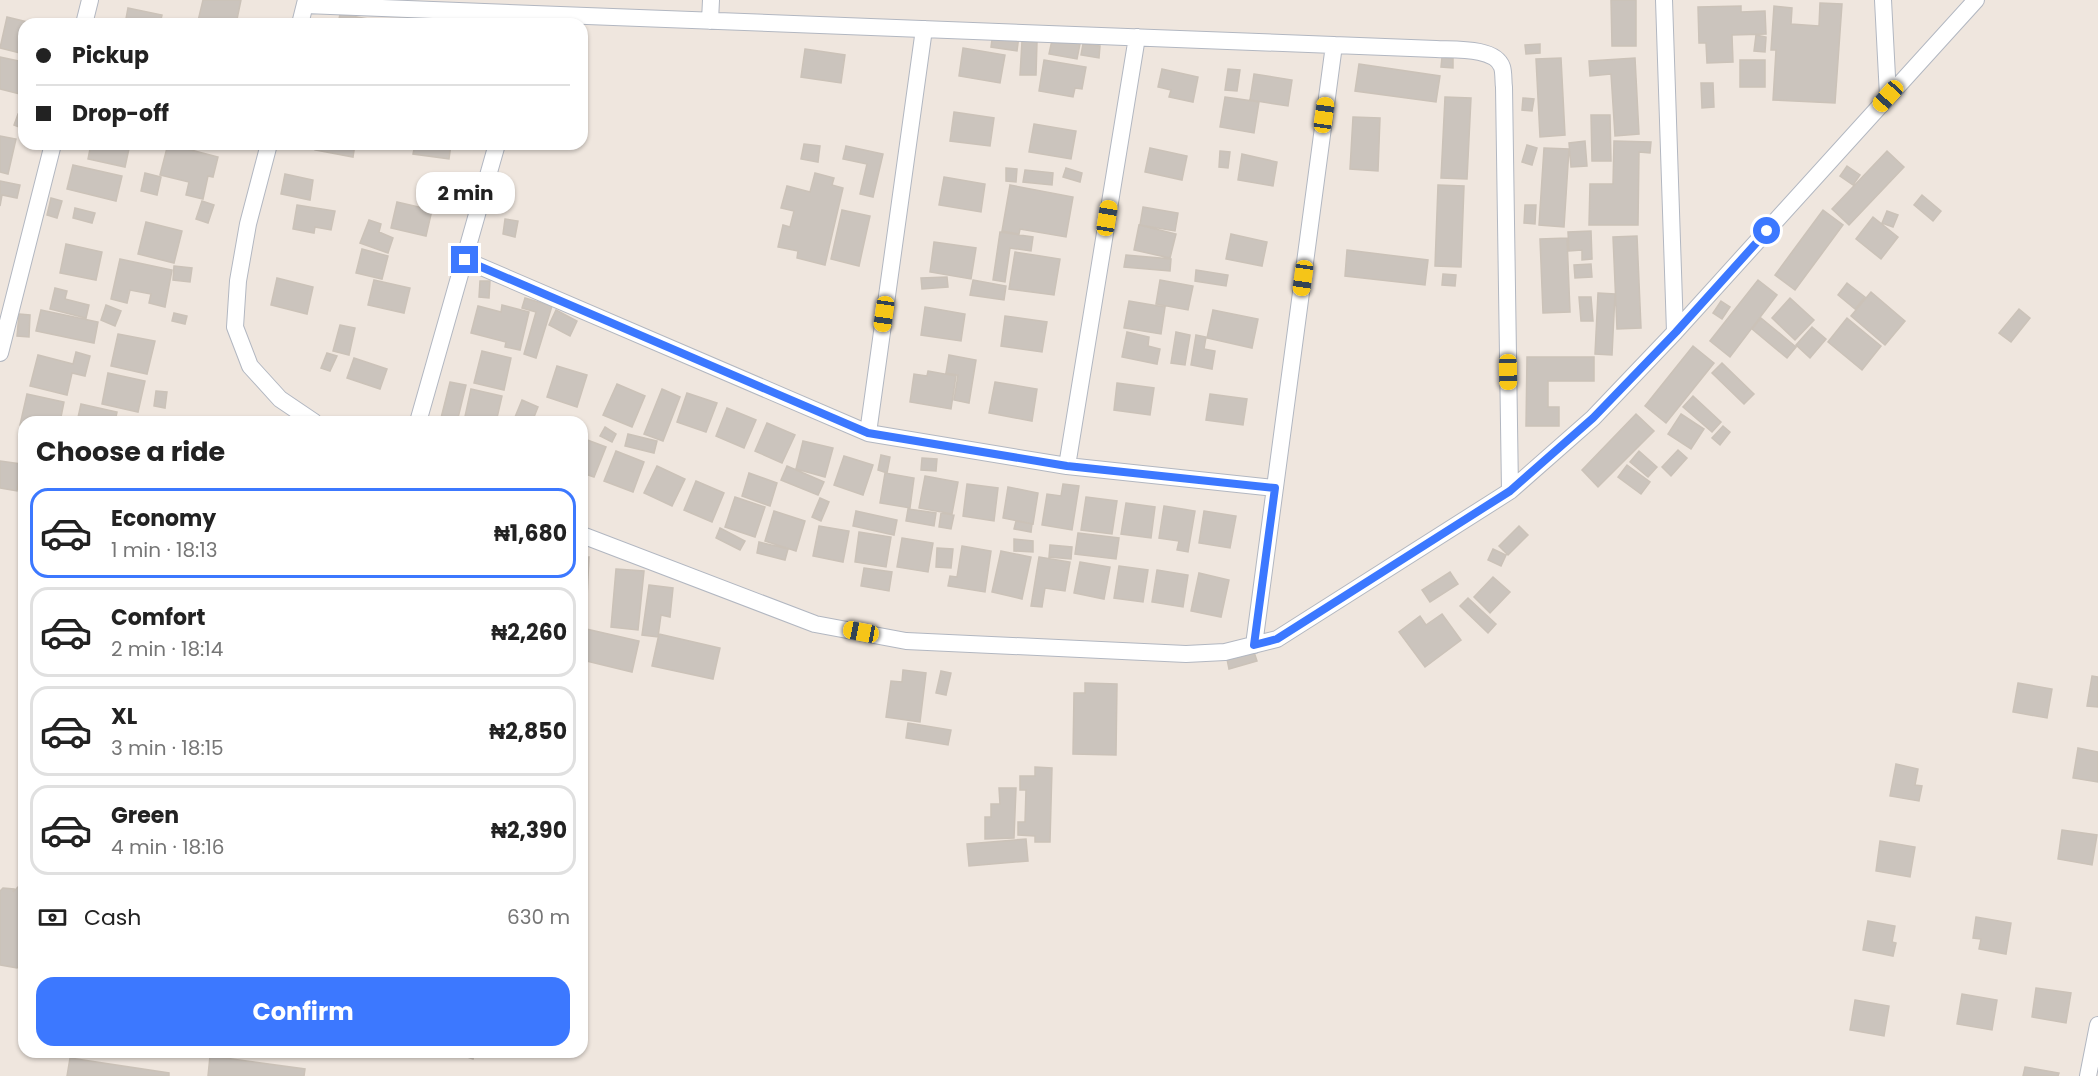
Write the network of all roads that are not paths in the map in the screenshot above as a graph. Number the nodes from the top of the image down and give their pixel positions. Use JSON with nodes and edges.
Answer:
{"nodes":[{"id":1,"x":90,"y":0,"type":"edge"},
{"id":2,"x":711,"y":0,"type":"edge"},
{"id":3,"x":1664,"y":0,"type":"edge"},
{"id":4,"x":1883,"y":0,"type":"edge"},
{"id":5,"x":1976,"y":0,"type":"edge"},
{"id":6,"x":305,"y":3,"type":"edge"},
{"id":7,"x":86,"y":18,"type":"edge"},
{"id":8,"x":301,"y":18,"type":"edge"},
{"id":9,"x":518,"y":18,"type":"edge"},
{"id":10,"x":588,"y":20,"type":"edge"},
{"id":11,"x":710,"y":21,"type":"junction"},
{"id":12,"x":924,"y":29,"type":"junction"},
{"id":13,"x":1137,"y":38,"type":"junction"},
{"id":14,"x":1334,"y":45,"type":"junction"},
{"id":15,"x":1888,"y":96,"type":"junction"},
{"id":16,"x":51,"y":150,"type":"edge"},
{"id":17,"x":267,"y":150,"type":"edge"},
{"id":18,"x":495,"y":150,"type":"edge"},
{"id":19,"x":465,"y":260,"type":"junction"},
{"id":20,"x":1676,"y":332,"type":"junction"},
{"id":21,"x":0,"y":353,"type":"edge"},
{"id":22,"x":305,"y":416,"type":"edge"},
{"id":23,"x":420,"y":416,"type":"edge"},
{"id":24,"x":868,"y":433,"type":"junction"},
{"id":25,"x":1067,"y":466,"type":"junction"},
{"id":26,"x":1275,"y":488,"type":"junction"},
{"id":27,"x":1510,"y":491,"type":"junction"},
{"id":28,"x":588,"y":537,"type":"edge"},
{"id":29,"x":1254,"y":645,"type":"junction"},
{"id":30,"x":2098,"y":1025,"type":"edge"},
{"id":31,"x":2088,"y":1076,"type":"edge"}],
"edges":[{"from":1,"to":7,"type":"street"},
{"from":2,"to":11,"type":"street"},
{"from":3,"to":20,"type":"street"},
{"from":4,"to":15,"type":"street"},
{"from":5,"to":15,"type":"street"},
{"from":6,"to":8,"type":"street"},
{"from":6,"to":9,"type":"street"},
{"from":10,"to":11,"type":"street"},
{"from":11,"to":12,"type":"street"},
{"from":12,"to":13,"type":"street"},
{"from":12,"to":24,"type":"street"},
{"from":13,"to":14,"type":"street"},
{"from":13,"to":25,"type":"street"},
{"from":14,"to":26,"type":"street"},
{"from":14,"to":27,"type":"street"},
{"from":15,"to":20,"type":"street"},
{"from":16,"to":21,"type":"street"},
{"from":17,"to":22,"type":"street"},
{"from":18,"to":19,"type":"street"},
{"from":19,"to":23,"type":"street"},
{"from":19,"to":24,"type":"street"},
{"from":20,"to":27,"type":"street"},
{"from":24,"to":25,"type":"street"},
{"from":25,"to":26,"type":"street"},
{"from":26,"to":29,"type":"street"},
{"from":27,"to":29,"type":"street"},
{"from":28,"to":29,"type":"street"},
{"from":30,"to":31,"type":"street"}]}
